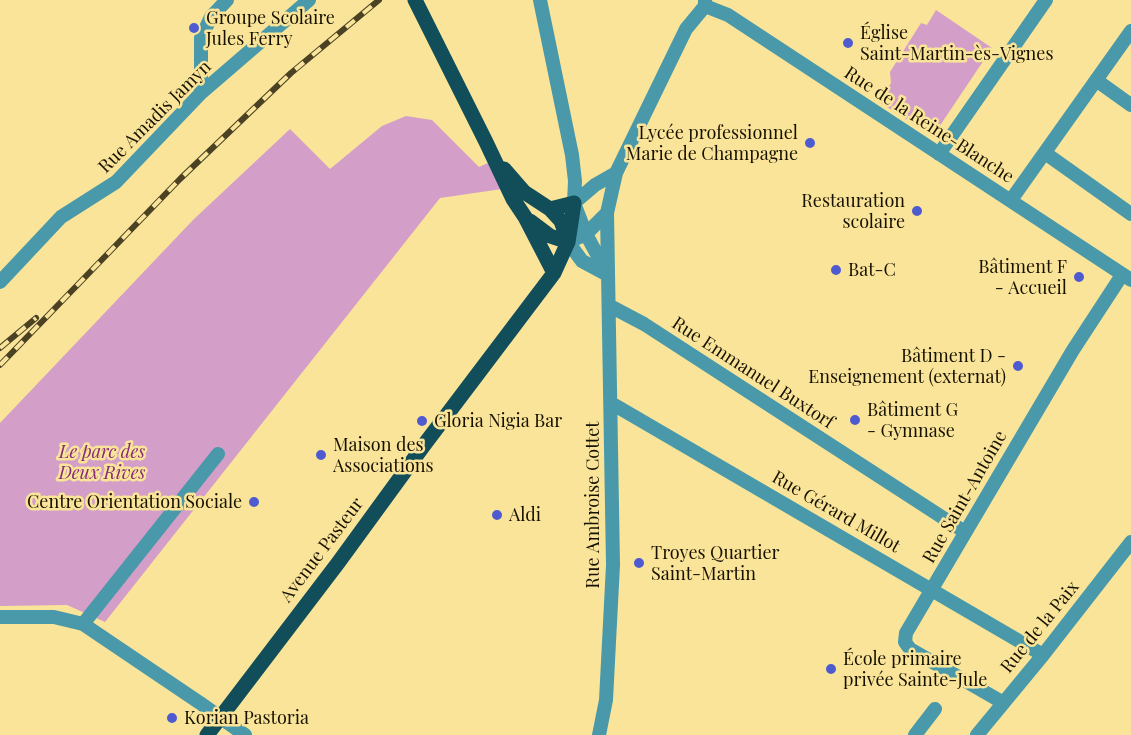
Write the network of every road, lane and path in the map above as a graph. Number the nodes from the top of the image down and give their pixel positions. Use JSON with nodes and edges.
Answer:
{"nodes":[{"id":1,"x":228,"y":0,"type":"edge"},
{"id":2,"x":309,"y":0,"type":"edge"},
{"id":3,"x":415,"y":0,"type":"edge"},
{"id":4,"x":540,"y":0,"type":"edge"},
{"id":5,"x":1046,"y":0,"type":"edge"},
{"id":6,"x":705,"y":3,"type":"edge"},
{"id":7,"x":1131,"y":31,"type":"edge"},
{"id":8,"x":1096,"y":80,"type":"junction"},
{"id":9,"x":201,"y":93,"type":"junction"},
{"id":10,"x":1131,"y":105,"type":"edge"},
{"id":11,"x":486,"y":142,"type":"junction"},
{"id":12,"x":1045,"y":153,"type":"junction"},
{"id":13,"x":939,"y":154,"type":"junction"},
{"id":14,"x":616,"y":173,"type":"junction"},
{"id":15,"x":1011,"y":200,"type":"junction"},
{"id":16,"x":574,"y":203,"type":"junction"},
{"id":17,"x":550,"y":209,"type":"junction"},
{"id":18,"x":607,"y":213,"type":"junction"},
{"id":19,"x":1131,"y":214,"type":"edge"},
{"id":20,"x":525,"y":218,"type":"junction"},
{"id":21,"x":586,"y":234,"type":"junction"},
{"id":22,"x":568,"y":242,"type":"junction"},
{"id":23,"x":554,"y":273,"type":"junction"},
{"id":24,"x":608,"y":275,"type":"junction"},
{"id":25,"x":1128,"y":276,"type":"edge"},
{"id":26,"x":0,"y":282,"type":"edge"},
{"id":27,"x":610,"y":306,"type":"junction"},
{"id":28,"x":611,"y":403,"type":"junction"},
{"id":29,"x":218,"y":454,"type":"dead end"},
{"id":30,"x":965,"y":532,"type":"junction"},
{"id":31,"x":1131,"y":542,"type":"edge"},
{"id":32,"x":932,"y":589,"type":"junction"},
{"id":33,"x":0,"y":617,"type":"edge"},
{"id":34,"x":82,"y":624,"type":"junction"},
{"id":35,"x":1043,"y":655,"type":"junction"},
{"id":36,"x":1002,"y":702,"type":"junction"},
{"id":37,"x":935,"y":709,"type":"dead end"},
{"id":38,"x":221,"y":717,"type":"junction"},
{"id":39,"x":207,"y":735,"type":"edge"},
{"id":40,"x":245,"y":735,"type":"edge"},
{"id":41,"x":599,"y":735,"type":"edge"},
{"id":42,"x":915,"y":735,"type":"edge"},
{"id":43,"x":977,"y":735,"type":"edge"}],
"edges":[{"from":1,"to":9,"type":"street"},
{"from":2,"to":9,"type":"street","name":"Rue Amadis Jamyn"},
{"from":3,"to":11,"type":"main road"},
{"from":4,"to":16,"type":"street"},
{"from":5,"to":13,"type":"street"},
{"from":6,"to":13,"type":"street","name":"Rue de la Reine-Blanche"},
{"from":6,"to":14,"type":"street","name":"Rue Ambroise Cottet"},
{"from":7,"to":8,"type":"street"},
{"from":8,"to":10,"type":"street"},
{"from":8,"to":12,"type":"street"},
{"from":9,"to":26,"type":"street","name":"Rue Amadis Jamyn"},
{"from":11,"to":17,"type":"main road"},
{"from":11,"to":20,"type":"main road"},
{"from":12,"to":15,"type":"street"},
{"from":12,"to":19,"type":"street"},
{"from":13,"to":15,"type":"street","name":"Rue de la Reine-Blanche"},
{"from":14,"to":16,"type":"street"},
{"from":14,"to":18,"type":"street","name":"Rue Ambroise Cottet"},
{"from":15,"to":25,"type":"street","name":"Rue de la Reine-Blanche"},
{"from":16,"to":17,"type":"main road"},
{"from":16,"to":21,"type":"street"},
{"from":16,"to":22,"type":"main road","name":"Avenue Pasteur"},
{"from":17,"to":22,"type":"main road"},
{"from":18,"to":21,"type":"street"},
{"from":18,"to":24,"type":"street","name":"Rue Ambroise Cottet"},
{"from":20,"to":22,"type":"main road"},
{"from":20,"to":23,"type":"main road"},
{"from":21,"to":22,"type":"street"},
{"from":21,"to":24,"type":"street"},
{"from":22,"to":23,"type":"main road","name":"Avenue Pasteur"},
{"from":22,"to":24,"type":"street"},
{"from":23,"to":38,"type":"main road","name":"Avenue Pasteur"},
{"from":24,"to":27,"type":"street","name":"Rue Ambroise Cottet"},
{"from":25,"to":30,"type":"street","name":"Rue Saint-Antoine"},
{"from":27,"to":28,"type":"street","name":"Rue Ambroise Cottet"},
{"from":27,"to":30,"type":"street","name":"Rue Emmanuel Buxtorf"},
{"from":28,"to":32,"type":"street","name":"Rue Gérard Millot"},
{"from":28,"to":41,"type":"street","name":"Rue Ambroise Cottet"},
{"from":29,"to":34,"type":"street"},
{"from":30,"to":32,"type":"street","name":"Rue Saint-Antoine"},
{"from":31,"to":35,"type":"street","name":"Rue de la Paix"},
{"from":32,"to":35,"type":"street","name":"Rue Gérard Millot"},
{"from":32,"to":36,"type":"street","name":"Rue Saint-Antoine"},
{"from":33,"to":34,"type":"street"},
{"from":34,"to":38,"type":"street"},
{"from":35,"to":36,"type":"street","name":"Rue de la Paix"},
{"from":36,"to":43,"type":"street","name":"Rue de la Paix"},
{"from":37,"to":42,"type":"street"},
{"from":38,"to":39,"type":"main road","name":"Avenue Pasteur"},
{"from":38,"to":40,"type":"street"}]}
